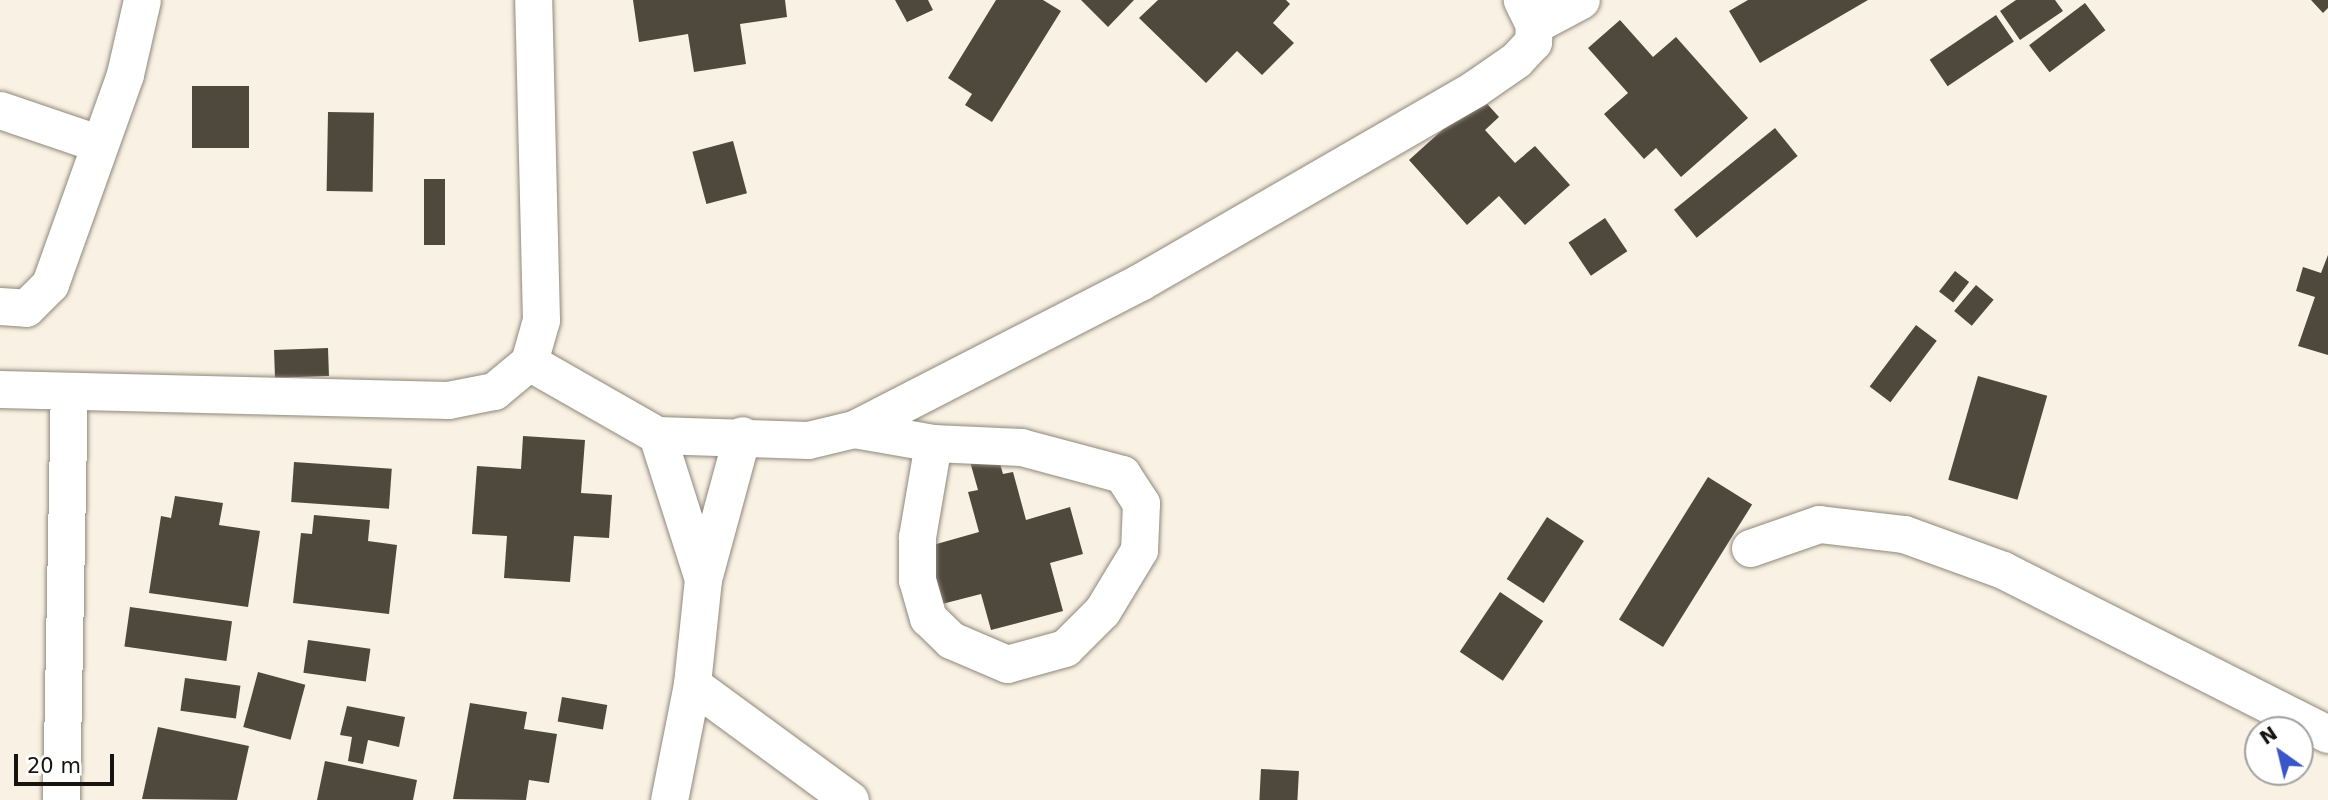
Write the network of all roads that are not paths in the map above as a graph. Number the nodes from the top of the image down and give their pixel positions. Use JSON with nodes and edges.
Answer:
{"nodes":[{"id":1,"x":142,"y":0,"type":"edge"},
{"id":2,"x":533,"y":0,"type":"edge"},
{"id":3,"x":1581,"y":0,"type":"edge"},
{"id":4,"x":1528,"y":13,"type":"edge"},
{"id":5,"x":0,"y":110,"type":"edge"},
{"id":6,"x":97,"y":143,"type":"junction"},
{"id":7,"x":0,"y":306,"type":"edge"},
{"id":8,"x":529,"y":362,"type":"junction"},
{"id":9,"x":0,"y":389,"type":"edge"},
{"id":10,"x":69,"y":393,"type":"junction"},
{"id":11,"x":853,"y":429,"type":"junction"},
{"id":12,"x":657,"y":435,"type":"junction"},
{"id":13,"x":742,"y":435,"type":"junction"},
{"id":14,"x":933,"y":443,"type":"junction"},
{"id":15,"x":1750,"y":548,"type":"dead end"},
{"id":16,"x":704,"y":579,"type":"junction"},
{"id":17,"x":692,"y":684,"type":"junction"},
{"id":18,"x":2328,"y":734,"type":"edge"},
{"id":19,"x":61,"y":800,"type":"edge"},
{"id":20,"x":669,"y":800,"type":"edge"},
{"id":21,"x":850,"y":800,"type":"edge"}],
"edges":[{"from":1,"to":6,"type":"street"},
{"from":2,"to":8,"type":"street"},
{"from":3,"to":4,"type":"street"},
{"from":4,"to":11,"type":"street"},
{"from":5,"to":6,"type":"street"},
{"from":6,"to":7,"type":"street"},
{"from":8,"to":10,"type":"street"},
{"from":8,"to":12,"type":"street"},
{"from":9,"to":10,"type":"street"},
{"from":10,"to":19,"type":"street"},
{"from":11,"to":13,"type":"street"},
{"from":11,"to":14,"type":"street"},
{"from":12,"to":13,"type":"street"},
{"from":12,"to":16,"type":"street"},
{"from":13,"to":16,"type":"street"},
{"from":14,"to":14,"type":"street"},
{"from":15,"to":18,"type":"street"},
{"from":16,"to":17,"type":"street"},
{"from":17,"to":20,"type":"street"},
{"from":17,"to":21,"type":"street"}]}
